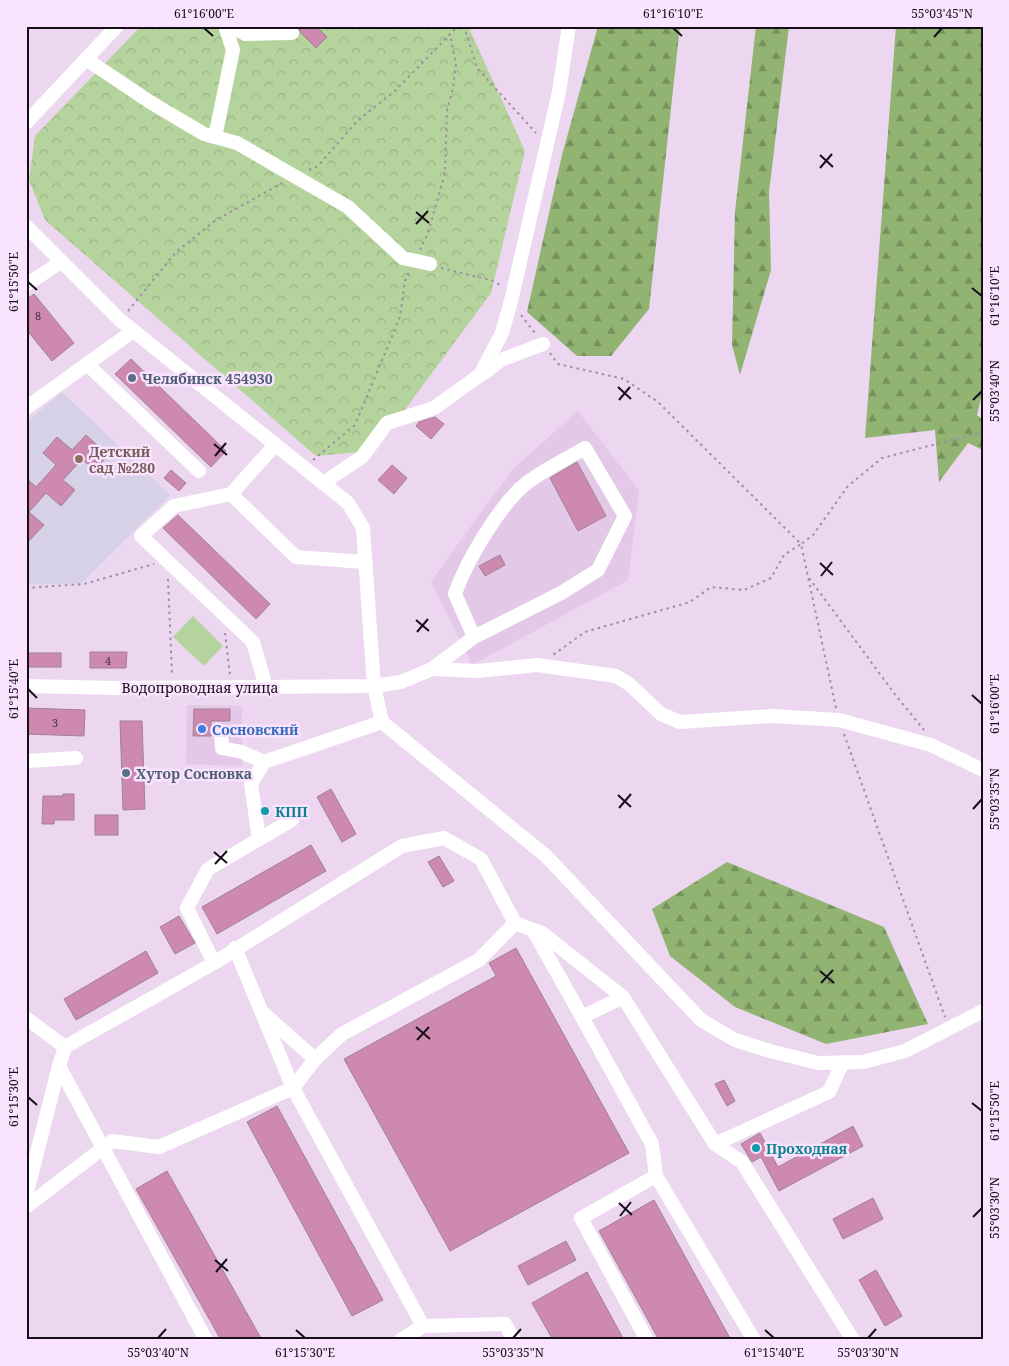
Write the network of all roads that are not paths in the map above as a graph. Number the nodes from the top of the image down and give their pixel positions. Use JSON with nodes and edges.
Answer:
{"nodes":[{"id":1,"x":117,"y":26,"type":"edge"},
{"id":2,"x":225,"y":26,"type":"edge"},
{"id":3,"x":232,"y":26,"type":"edge"},
{"id":4,"x":569,"y":26,"type":"edge"},
{"id":5,"x":292,"y":33,"type":"dead end"},
{"id":6,"x":86,"y":59,"type":"junction"},
{"id":7,"x":26,"y":123,"type":"edge"},
{"id":8,"x":215,"y":137,"type":"junction"},
{"id":9,"x":26,"y":226,"type":"edge"},
{"id":10,"x":61,"y":262,"type":"junction"},
{"id":11,"x":430,"y":264,"type":"road end"},
{"id":12,"x":26,"y":285,"type":"edge"},
{"id":13,"x":133,"y":331,"type":"junction"},
{"id":14,"x":543,"y":344,"type":"road end"},
{"id":15,"x":88,"y":364,"type":"junction"},
{"id":16,"x":480,"y":376,"type":"junction"},
{"id":17,"x":26,"y":408,"type":"edge"},
{"id":18,"x":275,"y":445,"type":"junction"},
{"id":19,"x":199,"y":471,"type":"dead end"},
{"id":20,"x":323,"y":483,"type":"junction"},
{"id":21,"x":231,"y":494,"type":"junction"},
{"id":22,"x":364,"y":562,"type":"junction"},
{"id":23,"x":474,"y":637,"type":"junction"},
{"id":24,"x":432,"y":669,"type":"junction"},
{"id":25,"x":26,"y":686,"type":"edge"},
{"id":26,"x":374,"y":686,"type":"junction"},
{"id":27,"x":266,"y":687,"type":"junction"},
{"id":28,"x":382,"y":722,"type":"junction"},
{"id":29,"x":221,"y":733,"type":"dead end"},
{"id":30,"x":76,"y":758,"type":"dead end"},
{"id":31,"x":26,"y":761,"type":"edge"},
{"id":32,"x":264,"y":762,"type":"junction"},
{"id":33,"x":983,"y":770,"type":"edge"},
{"id":34,"x":292,"y":820,"type":"dead end"},
{"id":35,"x":259,"y":839,"type":"junction"},
{"id":36,"x":515,"y":923,"type":"junction"},
{"id":37,"x":533,"y":930,"type":"junction"},
{"id":38,"x":235,"y":948,"type":"junction"},
{"id":39,"x":214,"y":963,"type":"junction"},
{"id":40,"x":623,"y":997,"type":"junction"},
{"id":41,"x":261,"y":1010,"type":"junction"},
{"id":42,"x":983,"y":1011,"type":"edge"},
{"id":43,"x":582,"y":1017,"type":"junction"},
{"id":44,"x":26,"y":1018,"type":"edge"},
{"id":45,"x":65,"y":1048,"type":"junction"},
{"id":46,"x":315,"y":1059,"type":"junction"},
{"id":47,"x":843,"y":1062,"type":"junction"},
{"id":48,"x":60,"y":1066,"type":"junction"},
{"id":49,"x":293,"y":1088,"type":"junction"},
{"id":50,"x":715,"y":1144,"type":"junction"},
{"id":51,"x":102,"y":1148,"type":"junction"},
{"id":52,"x":656,"y":1176,"type":"junction"},
{"id":53,"x":26,"y":1196,"type":"edge"},
{"id":54,"x":26,"y":1207,"type":"edge"},
{"id":55,"x":422,"y":1326,"type":"junction"},
{"id":56,"x":206,"y":1340,"type":"edge"},
{"id":57,"x":401,"y":1340,"type":"edge"},
{"id":58,"x":514,"y":1340,"type":"edge"},
{"id":59,"x":647,"y":1340,"type":"edge"},
{"id":60,"x":754,"y":1340,"type":"edge"},
{"id":61,"x":853,"y":1340,"type":"edge"}],
"edges":[{"from":1,"to":6,"type":"street"},
{"from":2,"to":8,"type":"street"},
{"from":3,"to":5,"type":"street"},
{"from":4,"to":16,"type":"street"},
{"from":6,"to":7,"type":"street"},
{"from":6,"to":8,"type":"street"},
{"from":8,"to":11,"type":"street"},
{"from":9,"to":10,"type":"street"},
{"from":10,"to":12,"type":"street"},
{"from":10,"to":13,"type":"street"},
{"from":13,"to":15,"type":"street"},
{"from":13,"to":18,"type":"street"},
{"from":14,"to":16,"type":"street"},
{"from":15,"to":17,"type":"street"},
{"from":15,"to":19,"type":"street"},
{"from":16,"to":20,"type":"street"},
{"from":18,"to":20,"type":"street"},
{"from":18,"to":21,"type":"street"},
{"from":20,"to":22,"type":"street"},
{"from":21,"to":22,"type":"street"},
{"from":21,"to":27,"type":"street"},
{"from":22,"to":26,"type":"street"},
{"from":23,"to":23,"type":"street"},
{"from":23,"to":24,"type":"street"},
{"from":24,"to":26,"type":"street","name":"Водопроводная улица"},
{"from":24,"to":33,"type":"street"},
{"from":25,"to":27,"type":"street","name":"Водопроводная улица"},
{"from":26,"to":27,"type":"street","name":"Водопроводная улица"},
{"from":26,"to":28,"type":"street"},
{"from":28,"to":32,"type":"street"},
{"from":28,"to":47,"type":"street"},
{"from":29,"to":32,"type":"street"},
{"from":30,"to":31,"type":"street"},
{"from":32,"to":35,"type":"street"},
{"from":34,"to":35,"type":"street"},
{"from":35,"to":39,"type":"street"},
{"from":36,"to":37,"type":"street"},
{"from":36,"to":38,"type":"street"},
{"from":36,"to":46,"type":"street"},
{"from":37,"to":40,"type":"street"},
{"from":37,"to":43,"type":"street"},
{"from":38,"to":39,"type":"street"},
{"from":38,"to":41,"type":"street"},
{"from":39,"to":45,"type":"street"},
{"from":40,"to":43,"type":"street"},
{"from":40,"to":50,"type":"street"},
{"from":41,"to":46,"type":"street"},
{"from":41,"to":49,"type":"street"},
{"from":42,"to":47,"type":"street"},
{"from":43,"to":52,"type":"street"},
{"from":44,"to":45,"type":"street"},
{"from":45,"to":48,"type":"street"},
{"from":46,"to":49,"type":"street"},
{"from":47,"to":50,"type":"street"},
{"from":48,"to":51,"type":"street"},
{"from":48,"to":53,"type":"street"},
{"from":49,"to":51,"type":"street"},
{"from":49,"to":55,"type":"street"},
{"from":50,"to":61,"type":"street"},
{"from":51,"to":54,"type":"street"},
{"from":51,"to":56,"type":"street"},
{"from":52,"to":59,"type":"street"},
{"from":52,"to":60,"type":"street"},
{"from":55,"to":57,"type":"street"},
{"from":55,"to":58,"type":"street"}]}
